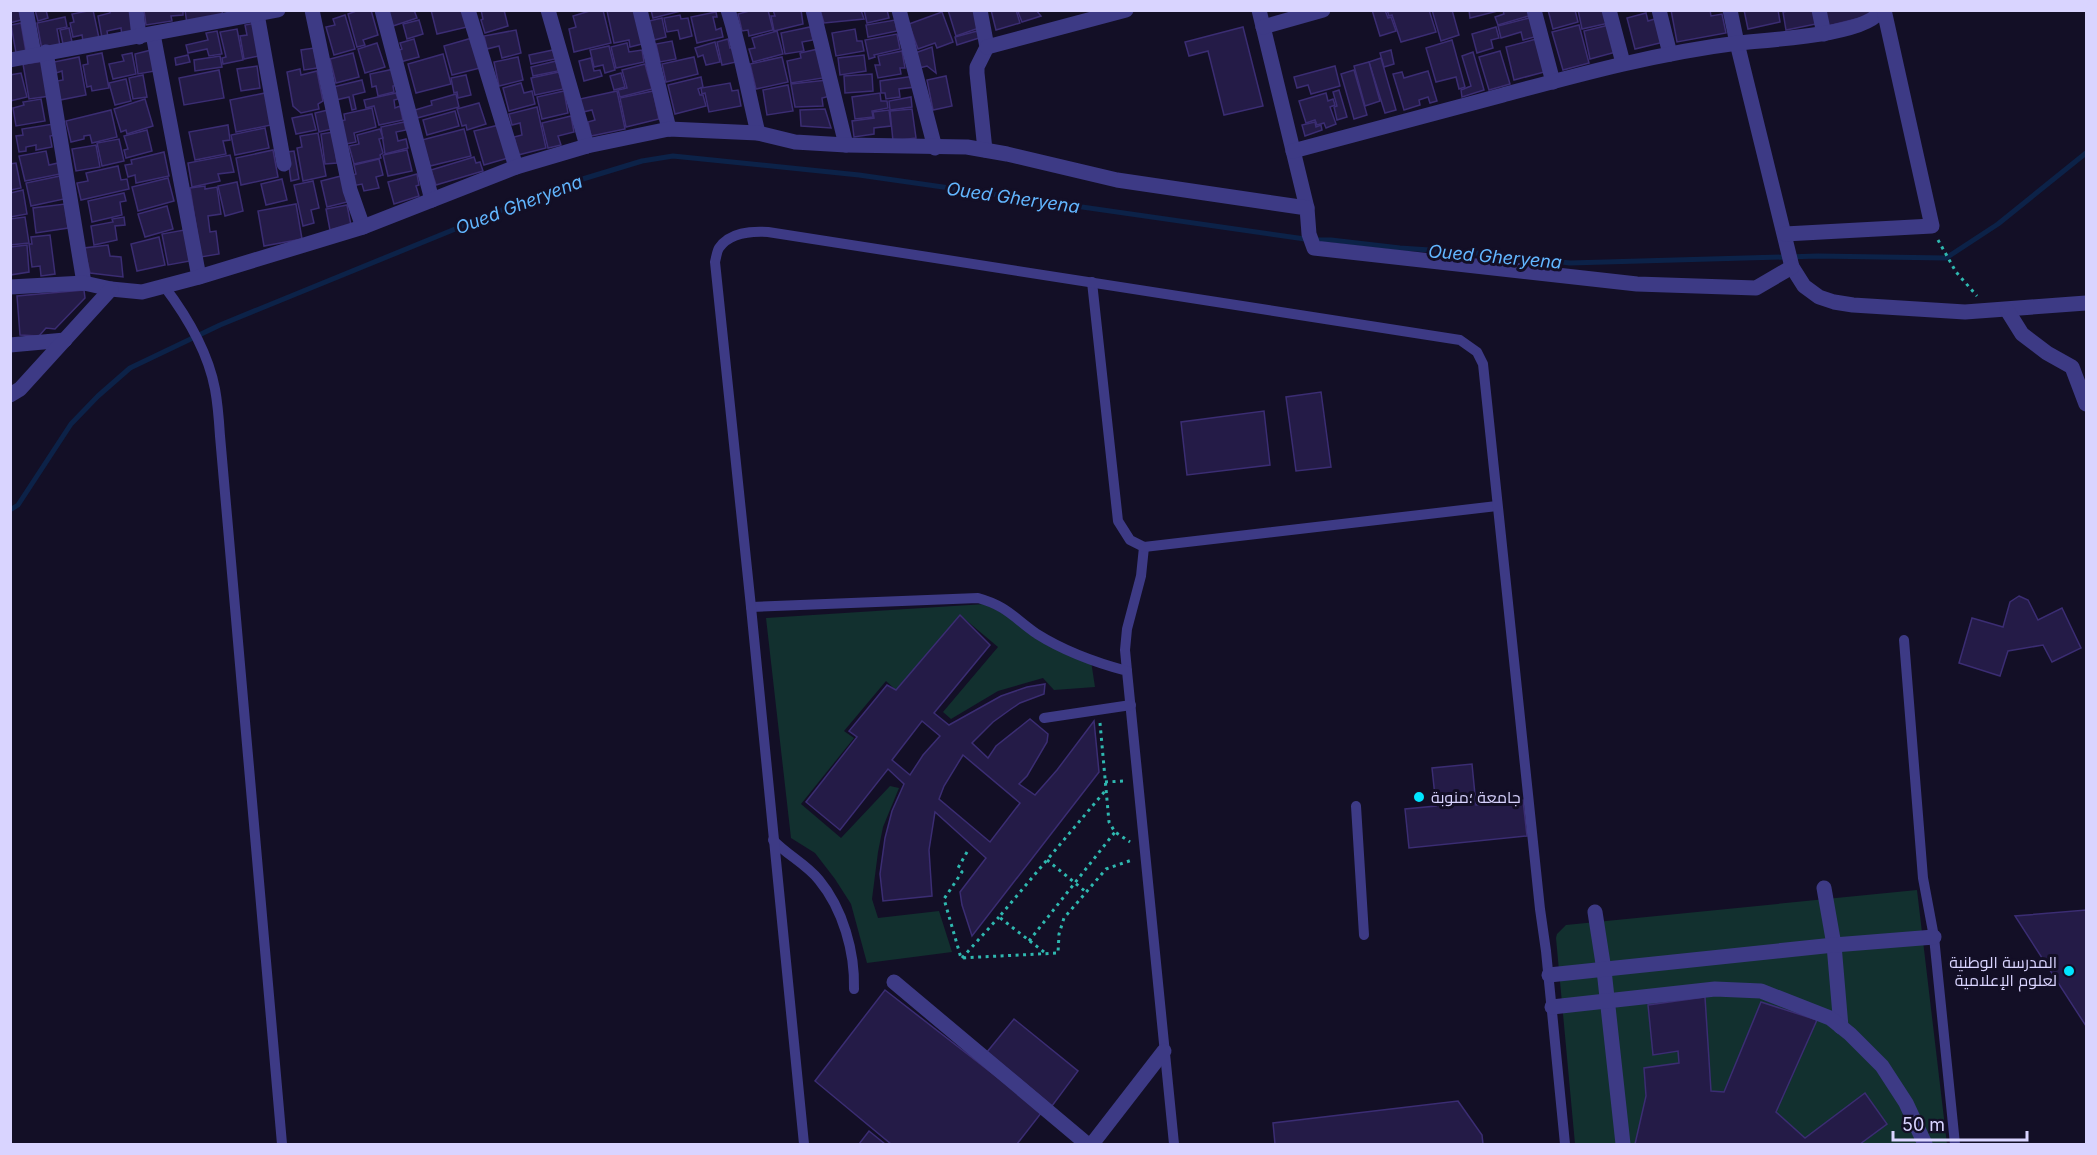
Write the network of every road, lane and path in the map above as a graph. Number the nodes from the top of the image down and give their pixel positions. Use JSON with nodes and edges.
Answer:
{"nodes":[{"id":1,"x":26,"y":10,"type":"edge"},
{"id":2,"x":136,"y":10,"type":"edge"},
{"id":3,"x":278,"y":10,"type":"edge"},
{"id":4,"x":312,"y":10,"type":"edge"},
{"id":5,"x":382,"y":10,"type":"edge"},
{"id":6,"x":468,"y":10,"type":"edge"},
{"id":7,"x":548,"y":10,"type":"edge"},
{"id":8,"x":640,"y":10,"type":"edge"},
{"id":9,"x":728,"y":10,"type":"edge"},
{"id":10,"x":813,"y":10,"type":"edge"},
{"id":11,"x":899,"y":10,"type":"edge"},
{"id":12,"x":980,"y":10,"type":"edge"},
{"id":13,"x":1126,"y":10,"type":"edge"},
{"id":14,"x":1259,"y":10,"type":"edge"},
{"id":15,"x":1323,"y":10,"type":"edge"},
{"id":16,"x":1534,"y":10,"type":"edge"},
{"id":17,"x":1609,"y":10,"type":"edge"},
{"id":18,"x":1659,"y":10,"type":"edge"},
{"id":19,"x":1730,"y":10,"type":"edge"},
{"id":20,"x":1820,"y":10,"type":"edge"},
{"id":21,"x":1882,"y":10,"type":"edge"},
{"id":22,"x":257,"y":14,"type":"junction"},
{"id":23,"x":1263,"y":27,"type":"junction"},
{"id":24,"x":1824,"y":34,"type":"junction"},
{"id":25,"x":146,"y":36,"type":"junction"},
{"id":26,"x":1737,"y":43,"type":"junction"},
{"id":27,"x":987,"y":47,"type":"junction"},
{"id":28,"x":40,"y":53,"type":"junction"},
{"id":29,"x":1670,"y":54,"type":"junction"},
{"id":30,"x":10,"y":60,"type":"edge"},
{"id":31,"x":1623,"y":63,"type":"junction"},
{"id":32,"x":1553,"y":82,"type":"junction"},
{"id":33,"x":669,"y":129,"type":"junction"},
{"id":34,"x":758,"y":133,"type":"junction"},
{"id":35,"x":846,"y":145,"type":"junction"},
{"id":36,"x":587,"y":146,"type":"junction"},
{"id":37,"x":935,"y":147,"type":"junction"},
{"id":38,"x":986,"y":150,"type":"junction"},
{"id":39,"x":1293,"y":151,"type":"junction"},
{"id":40,"x":284,"y":164,"type":"dead end"},
{"id":41,"x":516,"y":167,"type":"junction"},
{"id":42,"x":432,"y":200,"type":"junction"},
{"id":43,"x":1307,"y":208,"type":"junction"},
{"id":44,"x":363,"y":227,"type":"junction"},
{"id":45,"x":1934,"y":233,"type":"dead end"},
{"id":46,"x":1785,"y":234,"type":"junction"},
{"id":47,"x":1792,"y":267,"type":"junction"},
{"id":48,"x":200,"y":277,"type":"junction"},
{"id":49,"x":1092,"y":282,"type":"junction"},
{"id":50,"x":84,"y":283,"type":"junction"},
{"id":51,"x":164,"y":286,"type":"junction"},
{"id":52,"x":10,"y":287,"type":"edge"},
{"id":53,"x":111,"y":289,"type":"junction"},
{"id":54,"x":2086,"y":303,"type":"edge"},
{"id":55,"x":2007,"y":310,"type":"junction"},
{"id":56,"x":1990,"y":311,"type":"junction"},
{"id":57,"x":65,"y":340,"type":"junction"},
{"id":58,"x":10,"y":345,"type":"edge"},
{"id":59,"x":10,"y":395,"type":"edge"},
{"id":60,"x":2086,"y":404,"type":"edge"},
{"id":61,"x":1497,"y":506,"type":"junction"},
{"id":62,"x":1144,"y":547,"type":"junction"},
{"id":63,"x":751,"y":607,"type":"junction"},
{"id":64,"x":1904,"y":640,"type":"dead end"},
{"id":65,"x":1127,"y":671,"type":"junction"},
{"id":66,"x":1131,"y":705,"type":"junction"},
{"id":67,"x":1099,"y":709,"type":"junction"},
{"id":68,"x":1044,"y":718,"type":"dead end"},
{"id":69,"x":1106,"y":790,"type":"junction"},
{"id":70,"x":1356,"y":806,"type":"dead end"},
{"id":71,"x":1115,"y":832,"type":"junction"},
{"id":72,"x":773,"y":839,"type":"junction"},
{"id":73,"x":1133,"y":843,"type":"dead end"},
{"id":74,"x":1134,"y":851,"type":"dead end"},
{"id":75,"x":967,"y":852,"type":"dead end"},
{"id":76,"x":1047,"y":860,"type":"junction"},
{"id":77,"x":1075,"y":883,"type":"junction"},
{"id":78,"x":1824,"y":888,"type":"dead end"},
{"id":79,"x":1086,"y":892,"type":"junction"},
{"id":80,"x":1594,"y":912,"type":"dead end"},
{"id":81,"x":999,"y":917,"type":"junction"},
{"id":82,"x":1364,"y":935,"type":"dead end"},
{"id":83,"x":1934,"y":937,"type":"junction"},
{"id":84,"x":1029,"y":941,"type":"junction"},
{"id":85,"x":1834,"y":945,"type":"junction"},
{"id":86,"x":1045,"y":953,"type":"junction"},
{"id":87,"x":961,"y":958,"type":"junction"},
{"id":88,"x":1604,"y":970,"type":"junction"},
{"id":89,"x":1549,"y":975,"type":"junction"},
{"id":90,"x":894,"y":982,"type":"dead end"},
{"id":91,"x":854,"y":989,"type":"dead end"},
{"id":92,"x":1606,"y":1001,"type":"junction"},
{"id":93,"x":1552,"y":1007,"type":"junction"},
{"id":94,"x":1841,"y":1027,"type":"junction"},
{"id":95,"x":1164,"y":1051,"type":"junction"},
{"id":96,"x":282,"y":1144,"type":"edge"},
{"id":97,"x":804,"y":1144,"type":"edge"},
{"id":98,"x":1087,"y":1144,"type":"edge"},
{"id":99,"x":1092,"y":1144,"type":"edge"},
{"id":100,"x":1174,"y":1144,"type":"edge"},
{"id":101,"x":1565,"y":1144,"type":"edge"},
{"id":102,"x":1623,"y":1144,"type":"edge"},
{"id":103,"x":1925,"y":1144,"type":"edge"},
{"id":104,"x":1955,"y":1144,"type":"edge"}],
"edges":[{"from":1,"to":28,"type":"street"},
{"from":2,"to":25,"type":"street"},
{"from":3,"to":22,"type":"street"},
{"from":4,"to":44,"type":"street"},
{"from":5,"to":42,"type":"street"},
{"from":6,"to":41,"type":"street"},
{"from":7,"to":36,"type":"street"},
{"from":8,"to":33,"type":"street"},
{"from":9,"to":34,"type":"street"},
{"from":10,"to":35,"type":"street"},
{"from":11,"to":37,"type":"street"},
{"from":12,"to":27,"type":"street"},
{"from":13,"to":27,"type":"street"},
{"from":14,"to":23,"type":"street"},
{"from":15,"to":23,"type":"street"},
{"from":16,"to":32,"type":"street"},
{"from":17,"to":31,"type":"street"},
{"from":18,"to":29,"type":"street"},
{"from":19,"to":26,"type":"street"},
{"from":20,"to":24,"type":"street"},
{"from":21,"to":24,"type":"street"},
{"from":21,"to":46,"type":"street"},
{"from":22,"to":25,"type":"street"},
{"from":22,"to":40,"type":"street"},
{"from":23,"to":39,"type":"street"},
{"from":24,"to":26,"type":"street"},
{"from":25,"to":28,"type":"street"},
{"from":25,"to":48,"type":"street"},
{"from":26,"to":29,"type":"street"},
{"from":26,"to":46,"type":"street"},
{"from":27,"to":38,"type":"street"},
{"from":28,"to":30,"type":"street"},
{"from":28,"to":50,"type":"street"},
{"from":29,"to":31,"type":"street"},
{"from":31,"to":32,"type":"street"},
{"from":32,"to":39,"type":"street"},
{"from":33,"to":34,"type":"street"},
{"from":33,"to":36,"type":"street"},
{"from":34,"to":35,"type":"street"},
{"from":35,"to":37,"type":"street"},
{"from":36,"to":41,"type":"street"},
{"from":37,"to":38,"type":"street"},
{"from":38,"to":43,"type":"street"},
{"from":39,"to":43,"type":"street"},
{"from":41,"to":42,"type":"street"},
{"from":42,"to":44,"type":"street"},
{"from":43,"to":47,"type":"street"},
{"from":44,"to":48,"type":"street"},
{"from":45,"to":56,"type":"path"},
{"from":46,"to":47,"type":"street"},
{"from":47,"to":56,"type":"street"},
{"from":48,"to":51,"type":"street"},
{"from":49,"to":61,"type":"lane"},
{"from":49,"to":62,"type":"lane"},
{"from":49,"to":63,"type":"lane"},
{"from":50,"to":52,"type":"street"},
{"from":50,"to":53,"type":"street"},
{"from":51,"to":53,"type":"street"},
{"from":51,"to":96,"type":"lane"},
{"from":53,"to":57,"type":"street"},
{"from":54,"to":55,"type":"street"},
{"from":55,"to":56,"type":"street"},
{"from":55,"to":60,"type":"street"},
{"from":57,"to":58,"type":"street"},
{"from":57,"to":59,"type":"street"},
{"from":61,"to":62,"type":"lane"},
{"from":61,"to":89,"type":"lane"},
{"from":62,"to":65,"type":"lane"},
{"from":63,"to":65,"type":"lane"},
{"from":63,"to":72,"type":"lane"},
{"from":64,"to":83,"type":"lane"},
{"from":65,"to":66,"type":"lane"},
{"from":66,"to":67,"type":"lane"},
{"from":66,"to":95,"type":"lane"},
{"from":67,"to":68,"type":"lane"},
{"from":67,"to":69,"type":"path"},
{"from":69,"to":71,"type":"path"},
{"from":69,"to":76,"type":"path"},
{"from":70,"to":82,"type":"lane"},
{"from":71,"to":73,"type":"path"},
{"from":71,"to":77,"type":"path"},
{"from":72,"to":91,"type":"lane"},
{"from":72,"to":97,"type":"lane"},
{"from":74,"to":79,"type":"path"},
{"from":75,"to":87,"type":"path"},
{"from":76,"to":77,"type":"path"},
{"from":76,"to":81,"type":"path"},
{"from":77,"to":79,"type":"path"},
{"from":77,"to":84,"type":"path"},
{"from":78,"to":85,"type":"street"},
{"from":79,"to":86,"type":"path"},
{"from":80,"to":88,"type":"street"},
{"from":81,"to":84,"type":"path"},
{"from":81,"to":87,"type":"path"},
{"from":83,"to":85,"type":"street"},
{"from":83,"to":104,"type":"lane"},
{"from":84,"to":86,"type":"path"},
{"from":85,"to":88,"type":"street"},
{"from":85,"to":94,"type":"street"},
{"from":86,"to":87,"type":"path"},
{"from":88,"to":89,"type":"street"},
{"from":88,"to":92,"type":"street"},
{"from":89,"to":93,"type":"lane"},
{"from":90,"to":98,"type":"street"},
{"from":92,"to":93,"type":"street"},
{"from":92,"to":94,"type":"street"},
{"from":92,"to":102,"type":"street"},
{"from":93,"to":101,"type":"lane"},
{"from":94,"to":103,"type":"street"},
{"from":95,"to":99,"type":"street"},
{"from":95,"to":100,"type":"lane"}]}
